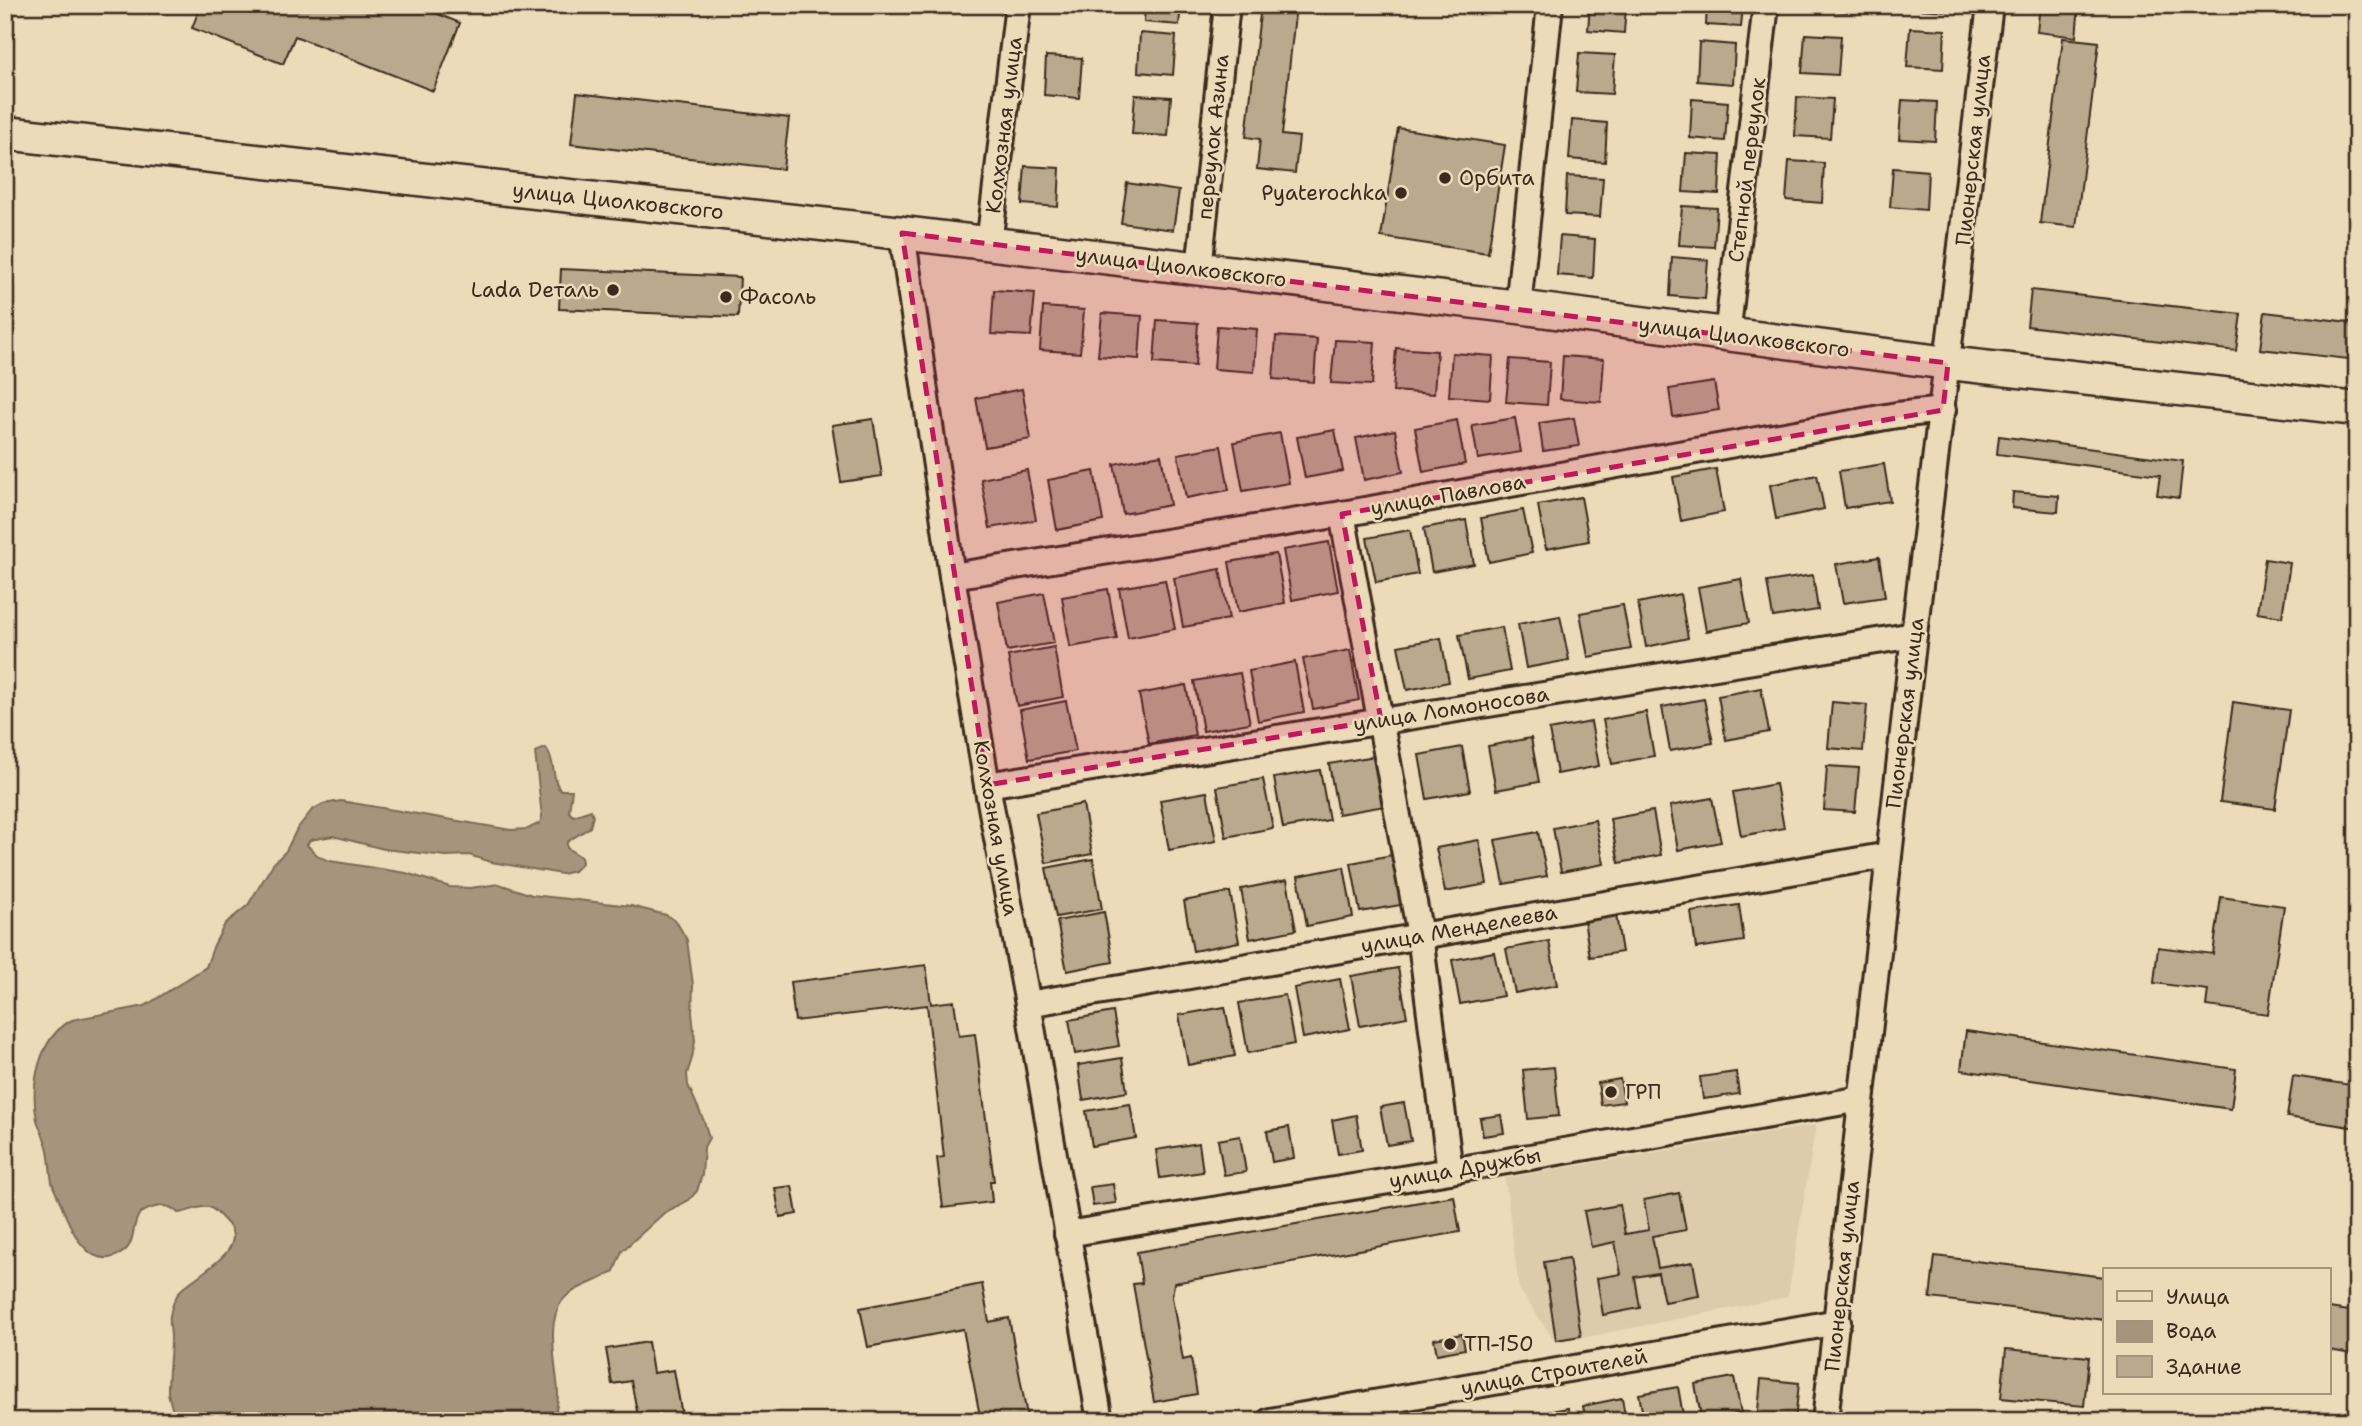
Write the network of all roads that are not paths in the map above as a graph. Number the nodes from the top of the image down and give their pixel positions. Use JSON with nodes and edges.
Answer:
{"nodes":[{"id":1,"x":1018,"y":5,"type":"edge"},
{"id":2,"x":1227,"y":5,"type":"edge"},
{"id":3,"x":1550,"y":5,"type":"edge"},
{"id":4,"x":1766,"y":5,"type":"edge"},
{"id":5,"x":1990,"y":5,"type":"edge"},
{"id":6,"x":5,"y":133,"type":"edge"},
{"id":7,"x":902,"y":233,"type":"junction"},
{"id":8,"x":989,"y":244,"type":"junction"},
{"id":9,"x":1199,"y":269,"type":"junction"},
{"id":10,"x":1518,"y":307,"type":"junction"},
{"id":11,"x":1727,"y":335,"type":"junction"},
{"id":12,"x":1948,"y":363,"type":"junction"},
{"id":13,"x":2357,"y":409,"type":"edge"},
{"id":14,"x":1942,"y":411,"type":"junction"},
{"id":15,"x":1342,"y":514,"type":"junction"},
{"id":16,"x":952,"y":576,"type":"junction"},
{"id":17,"x":1914,"y":635,"type":"junction"},
{"id":18,"x":1381,"y":720,"type":"junction"},
{"id":19,"x":987,"y":785,"type":"junction"},
{"id":20,"x":1889,"y":855,"type":"junction"},
{"id":21,"x":1420,"y":935,"type":"junction"},
{"id":22,"x":1028,"y":1004,"type":"junction"},
{"id":23,"x":1861,"y":1099,"type":"junction"},
{"id":24,"x":1450,"y":1171,"type":"junction"},
{"id":25,"x":1068,"y":1234,"type":"junction"},
{"id":26,"x":1838,"y":1322,"type":"junction"},
{"id":27,"x":1100,"y":1421,"type":"edge"},
{"id":28,"x":1270,"y":1421,"type":"edge"},
{"id":29,"x":1825,"y":1421,"type":"edge"}],
"edges":[{"from":1,"to":8,"type":"street","name":"Колхозная улица"},
{"from":2,"to":9,"type":"street","name":"переулок Азина"},
{"from":3,"to":10,"type":"street"},
{"from":4,"to":11,"type":"street","name":"Степной переулок"},
{"from":5,"to":12,"type":"street","name":"Пионерская улица"},
{"from":6,"to":7,"type":"main road","name":"улица Циолковского"},
{"from":7,"to":8,"type":"main road","name":"улица Циолковского"},
{"from":7,"to":16,"type":"street","name":"Колхозная улица"},
{"from":8,"to":9,"type":"main road","name":"улица Циолковского"},
{"from":9,"to":10,"type":"main road","name":"улица Циолковского"},
{"from":10,"to":11,"type":"main road","name":"улица Циолковского"},
{"from":11,"to":12,"type":"main road","name":"улица Циолковского"},
{"from":12,"to":13,"type":"main road","name":"улица Циолковского"},
{"from":12,"to":14,"type":"street","name":"Пионерская улица"},
{"from":14,"to":15,"type":"street","name":"улица Павлова"},
{"from":14,"to":17,"type":"street","name":"Пионерская улица"},
{"from":15,"to":16,"type":"street","name":"улица Павлова"},
{"from":15,"to":18,"type":"street"},
{"from":16,"to":19,"type":"street","name":"Колхозная улица"},
{"from":17,"to":18,"type":"street","name":"улица Ломоносова"},
{"from":17,"to":20,"type":"street","name":"Пионерская улица"},
{"from":18,"to":19,"type":"street","name":"улица Ломоносова"},
{"from":18,"to":21,"type":"street"},
{"from":19,"to":22,"type":"street","name":"Колхозная улица"},
{"from":20,"to":21,"type":"street","name":"улица Менделеева"},
{"from":20,"to":23,"type":"street","name":"Пионерская улица"},
{"from":21,"to":22,"type":"street","name":"улица Менделеева"},
{"from":21,"to":24,"type":"street"},
{"from":22,"to":25,"type":"street","name":"Колхозная улица"},
{"from":23,"to":24,"type":"street","name":"улица Дружбы"},
{"from":23,"to":26,"type":"street","name":"Пионерская улица"},
{"from":24,"to":25,"type":"street","name":"улица Дружбы"},
{"from":25,"to":27,"type":"street","name":"Колхозная улица"},
{"from":26,"to":28,"type":"street","name":"улица Строителей"},
{"from":26,"to":29,"type":"street","name":"Пионерская улица"}]}
